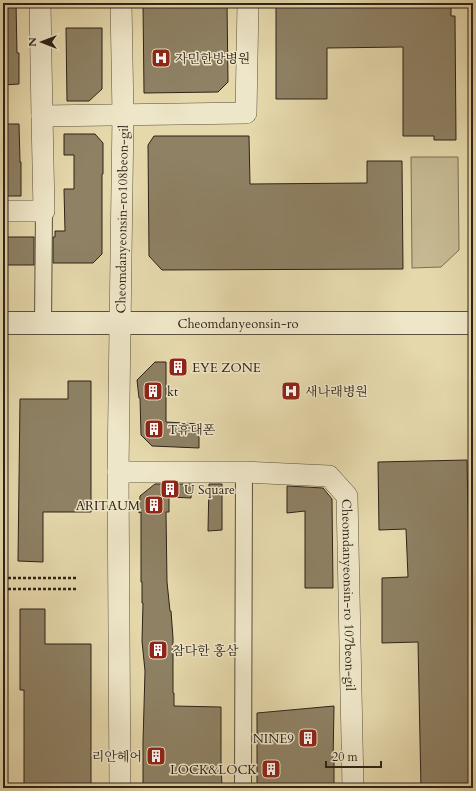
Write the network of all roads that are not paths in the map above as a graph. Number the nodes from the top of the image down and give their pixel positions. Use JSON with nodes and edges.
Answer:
{"nodes":[{"id":1,"x":40,"y":3,"type":"edge"},
{"id":2,"x":121,"y":3,"type":"edge"},
{"id":3,"x":248,"y":3,"type":"edge"},
{"id":4,"x":123,"y":115,"type":"junction"},
{"id":5,"x":42,"y":116,"type":"junction"},
{"id":6,"x":3,"y":211,"type":"edge"},
{"id":7,"x":44,"y":211,"type":"junction"},
{"id":8,"x":3,"y":323,"type":"edge"},
{"id":9,"x":44,"y":323,"type":"junction"},
{"id":10,"x":119,"y":323,"type":"junction"},
{"id":11,"x":473,"y":323,"type":"edge"},
{"id":12,"x":118,"y":472,"type":"junction"},
{"id":13,"x":244,"y":472,"type":"junction"},
{"id":14,"x":120,"y":788,"type":"edge"},
{"id":15,"x":243,"y":788,"type":"edge"},
{"id":16,"x":353,"y":788,"type":"edge"}],
"edges":[{"from":1,"to":5,"type":"street"},
{"from":2,"to":4,"type":"street","name":"Cheomdanyeonsin-ro108beon-gil"},
{"from":3,"to":4,"type":"street","name":"Cheomdanyeonsin-ro108beon-gil"},
{"from":4,"to":5,"type":"street","name":"Cheomdanyeonsin-ro108beon-gil"},
{"from":4,"to":10,"type":"street","name":"Cheomdanyeonsin-ro108beon-gil"},
{"from":5,"to":7,"type":"street"},
{"from":6,"to":7,"type":"street"},
{"from":7,"to":9,"type":"street"},
{"from":8,"to":9,"type":"street","name":"Cheomdanyeonsin-ro"},
{"from":9,"to":10,"type":"street","name":"Cheomdanyeonsin-ro"},
{"from":10,"to":11,"type":"street","name":"Cheomdanyeonsin-ro"},
{"from":10,"to":12,"type":"street"},
{"from":12,"to":13,"type":"street","name":"Cheomdanyeonsin-ro 107beon-gil"},
{"from":12,"to":14,"type":"street"},
{"from":13,"to":15,"type":"street"},
{"from":13,"to":16,"type":"street","name":"Cheomdanyeonsin-ro 107beon-gil"}]}
